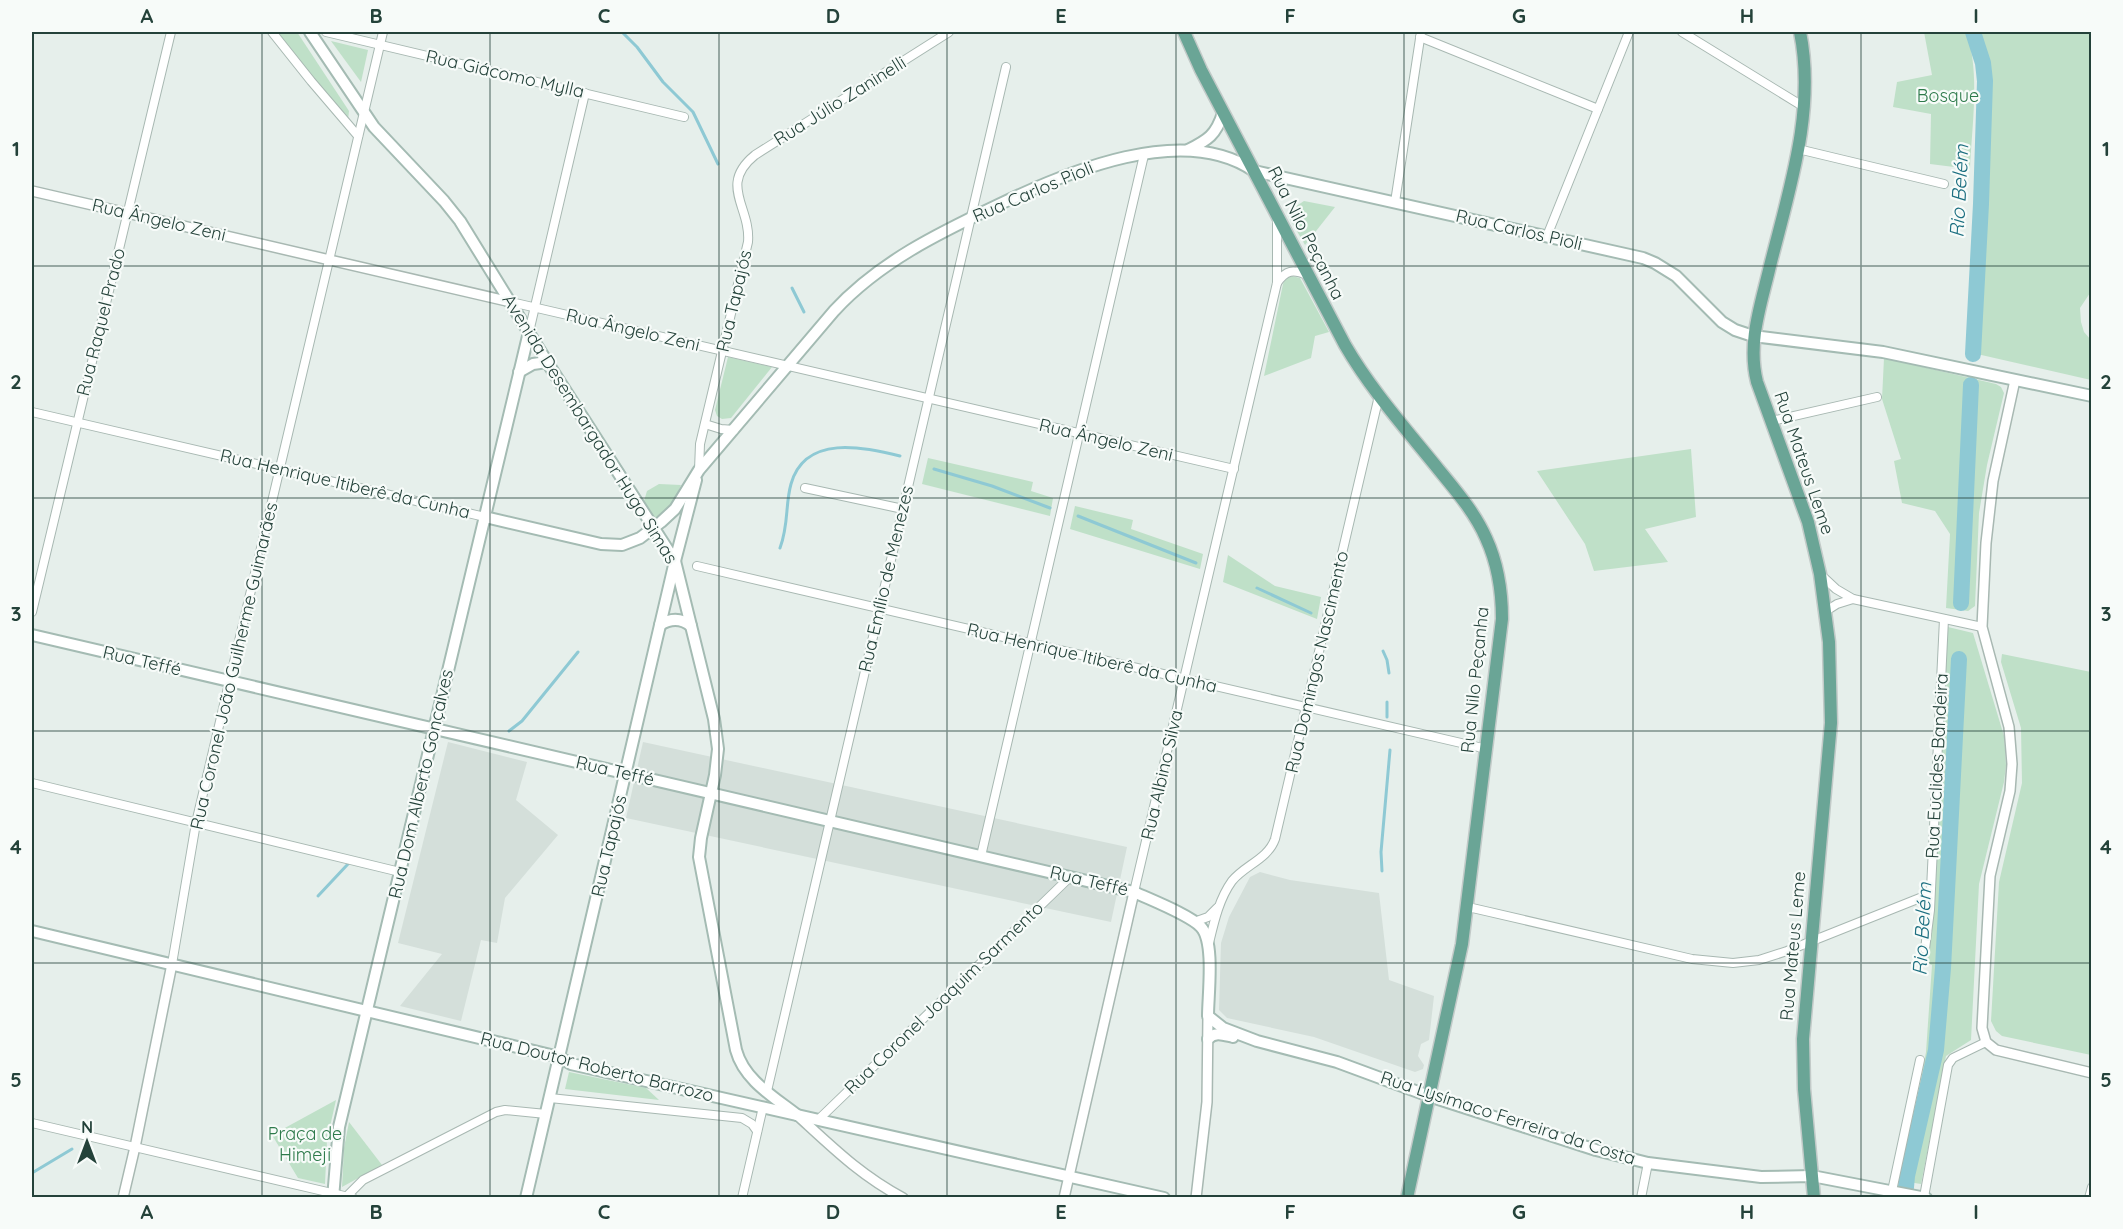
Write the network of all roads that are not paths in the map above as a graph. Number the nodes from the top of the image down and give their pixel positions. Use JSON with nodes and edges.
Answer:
{"nodes":[{"id":1,"x":171,"y":32,"type":"edge"},
{"id":2,"x":272,"y":32,"type":"edge"},
{"id":3,"x":310,"y":32,"type":"edge"},
{"id":4,"x":326,"y":32,"type":"edge"},
{"id":5,"x":383,"y":32,"type":"edge"},
{"id":6,"x":949,"y":32,"type":"edge"},
{"id":7,"x":1184,"y":32,"type":"edge"},
{"id":8,"x":1629,"y":32,"type":"edge"},
{"id":9,"x":1682,"y":32,"type":"edge"},
{"id":10,"x":1800,"y":32,"type":"edge"},
{"id":11,"x":1420,"y":34,"type":"edge"},
{"id":12,"x":380,"y":44,"type":"junction"},
{"id":13,"x":1006,"y":67,"type":"dead end"},
{"id":14,"x":585,"y":93,"type":"junction"},
{"id":15,"x":1804,"y":106,"type":"junction"},
{"id":16,"x":1598,"y":109,"type":"junction"},
{"id":17,"x":364,"y":112,"type":"junction"},
{"id":18,"x":1223,"y":113,"type":"junction"},
{"id":19,"x":684,"y":117,"type":"dead end"},
{"id":20,"x":358,"y":136,"type":"junction"},
{"id":21,"x":1798,"y":149,"type":"junction"},
{"id":22,"x":1185,"y":151,"type":"junction"},
{"id":23,"x":1144,"y":154,"type":"junction"},
{"id":24,"x":1254,"y":171,"type":"junction"},
{"id":25,"x":738,"y":178,"type":"joint"},
{"id":26,"x":1944,"y":184,"type":"dead end"},
{"id":27,"x":32,"y":191,"type":"edge"},
{"id":28,"x":1395,"y":202,"type":"junction"},
{"id":29,"x":128,"y":213,"type":"junction"},
{"id":30,"x":1277,"y":216,"type":"junction"},
{"id":31,"x":971,"y":218,"type":"junction"},
{"id":32,"x":1548,"y":236,"type":"junction"},
{"id":33,"x":329,"y":260,"type":"junction"},
{"id":34,"x":1307,"y":275,"type":"junction"},
{"id":35,"x":1277,"y":283,"type":"junction"},
{"id":36,"x":511,"y":302,"type":"junction"},
{"id":37,"x":535,"y":307,"type":"junction"},
{"id":38,"x":529,"y":332,"type":"junction"},
{"id":39,"x":1753,"y":336,"type":"junction"},
{"id":40,"x":723,"y":351,"type":"junction"},
{"id":41,"x":547,"y":362,"type":"junction"},
{"id":42,"x":787,"y":366,"type":"junction"},
{"id":43,"x":519,"y":372,"type":"junction"},
{"id":44,"x":2015,"y":380,"type":"junction"},
{"id":45,"x":1379,"y":396,"type":"junction"},
{"id":46,"x":2091,"y":396,"type":"edge"},
{"id":47,"x":1877,"y":397,"type":"dead end"},
{"id":48,"x":929,"y":399,"type":"junction"},
{"id":49,"x":32,"y":412,"type":"edge"},
{"id":50,"x":1772,"y":421,"type":"junction"},
{"id":51,"x":77,"y":422,"type":"junction"},
{"id":52,"x":705,"y":424,"type":"junction"},
{"id":53,"x":734,"y":430,"type":"junction"},
{"id":54,"x":1079,"y":434,"type":"junction"},
{"id":55,"x":1233,"y":469,"type":"junction"},
{"id":56,"x":280,"y":470,"type":"junction"},
{"id":57,"x":699,"y":470,"type":"junction"},
{"id":58,"x":805,"y":488,"type":"dead end"},
{"id":59,"x":903,"y":509,"type":"junction"},
{"id":60,"x":485,"y":517,"type":"junction"},
{"id":61,"x":655,"y":528,"type":"junction"},
{"id":62,"x":675,"y":561,"type":"junction"},
{"id":63,"x":697,"y":566,"type":"dead end"},
{"id":64,"x":1820,"y":574,"type":"junction"},
{"id":65,"x":1853,"y":599,"type":"junction"},
{"id":66,"x":879,"y":609,"type":"junction"},
{"id":67,"x":1826,"y":611,"type":"junction"},
{"id":68,"x":32,"y":612,"type":"edge"},
{"id":69,"x":1944,"y":619,"type":"junction"},
{"id":70,"x":660,"y":625,"type":"junction"},
{"id":71,"x":691,"y":626,"type":"junction"},
{"id":72,"x":1982,"y":627,"type":"junction"},
{"id":73,"x":32,"y":635,"type":"edge"},
{"id":74,"x":1030,"y":644,"type":"junction"},
{"id":75,"x":1184,"y":679,"type":"junction"},
{"id":76,"x":230,"y":681,"type":"junction"},
{"id":77,"x":1306,"y":708,"type":"junction"},
{"id":78,"x":434,"y":729,"type":"junction"},
{"id":79,"x":1487,"y":749,"type":"junction"},
{"id":80,"x":626,"y":773,"type":"junction"},
{"id":81,"x":32,"y":783,"type":"edge"},
{"id":82,"x":712,"y":794,"type":"junction"},
{"id":83,"x":830,"y":821,"type":"junction"},
{"id":84,"x":196,"y":823,"type":"junction"},
{"id":85,"x":981,"y":856,"type":"junction"},
{"id":86,"x":400,"y":872,"type":"junction"},
{"id":87,"x":1070,"y":877,"type":"junction"},
{"id":88,"x":1134,"y":892,"type":"junction"},
{"id":89,"x":1930,"y":894,"type":"junction"},
{"id":90,"x":1218,"y":907,"type":"junction"},
{"id":91,"x":1468,"y":907,"type":"junction"},
{"id":92,"x":1194,"y":922,"type":"junction"},
{"id":93,"x":32,"y":931,"type":"edge"},
{"id":94,"x":1811,"y":942,"type":"junction"},
{"id":95,"x":1209,"y":944,"type":"junction"},
{"id":96,"x":1925,"y":949,"type":"dead end"},
{"id":97,"x":172,"y":964,"type":"junction"},
{"id":98,"x":367,"y":1011,"type":"junction"},
{"id":99,"x":1208,"y":1016,"type":"junction"},
{"id":100,"x":1208,"y":1039,"type":"junction"},
{"id":101,"x":1257,"y":1041,"type":"junction"},
{"id":102,"x":1986,"y":1042,"type":"junction"},
{"id":103,"x":559,"y":1057,"type":"junction"},
{"id":104,"x":1920,"y":1060,"type":"dead end"},
{"id":105,"x":2091,"y":1073,"type":"edge"},
{"id":106,"x":767,"y":1091,"type":"junction"},
{"id":107,"x":1429,"y":1096,"type":"junction"},
{"id":108,"x":550,"y":1098,"type":"junction"},
{"id":109,"x":745,"y":1103,"type":"junction"},
{"id":110,"x":763,"y":1107,"type":"junction"},
{"id":111,"x":546,"y":1114,"type":"junction"},
{"id":112,"x":797,"y":1115,"type":"junction"},
{"id":113,"x":818,"y":1119,"type":"junction"},
{"id":114,"x":32,"y":1123,"type":"edge"},
{"id":115,"x":757,"y":1131,"type":"junction"},
{"id":116,"x":819,"y":1135,"type":"junction"},
{"id":117,"x":135,"y":1147,"type":"junction"},
{"id":118,"x":1648,"y":1163,"type":"junction"},
{"id":119,"x":1069,"y":1176,"type":"junction"},
{"id":120,"x":1812,"y":1176,"type":"junction"},
{"id":121,"x":2091,"y":1187,"type":"edge"},
{"id":122,"x":1895,"y":1193,"type":"edge"},
{"id":123,"x":333,"y":1195,"type":"edge"},
{"id":124,"x":123,"y":1197,"type":"edge"},
{"id":125,"x":350,"y":1197,"type":"edge"},
{"id":126,"x":526,"y":1197,"type":"edge"},
{"id":127,"x":742,"y":1197,"type":"edge"},
{"id":128,"x":903,"y":1197,"type":"edge"},
{"id":129,"x":1064,"y":1197,"type":"edge"},
{"id":130,"x":1164,"y":1197,"type":"edge"},
{"id":131,"x":1196,"y":1197,"type":"edge"},
{"id":132,"x":1407,"y":1197,"type":"edge"},
{"id":133,"x":1641,"y":1197,"type":"edge"},
{"id":134,"x":1814,"y":1197,"type":"edge"},
{"id":135,"x":1921,"y":1197,"type":"edge"},
{"id":136,"x":2089,"y":1197,"type":"edge"}],
"edges":[{"from":1,"to":29,"type":"street","name":"Rua Raquel Prado"},
{"from":2,"to":20,"type":"street"},
{"from":3,"to":17,"type":"main road","name":"Avenida Desembargador Hugo Simas"},
{"from":4,"to":12,"type":"street","name":"Rua Giácomo Mylla"},
{"from":5,"to":12,"type":"street","name":"Rua Coronel João Guilherme Guimarães"},
{"from":6,"to":25,"type":"street","name":"Rua Júlio Zaninelli"},
{"from":7,"to":18,"type":"main road","name":"Rua Nilo Peçanha"},
{"from":8,"to":16,"type":"street"},
{"from":9,"to":15,"type":"street"},
{"from":10,"to":15,"type":"main road","name":"Rua Mateus Leme"},
{"from":11,"to":16,"type":"street"},
{"from":11,"to":28,"type":"street"},
{"from":12,"to":14,"type":"street","name":"Rua Giácomo Mylla"},
{"from":12,"to":17,"type":"street","name":"Rua Coronel João Guilherme Guimarães"},
{"from":13,"to":31,"type":"street","name":"Rua Emílio de Menezes"},
{"from":14,"to":19,"type":"street","name":"Rua Giácomo Mylla"},
{"from":14,"to":37,"type":"street","name":"Rua Dom Alberto Gonçalves"},
{"from":15,"to":21,"type":"main road","name":"Rua Mateus Leme"},
{"from":16,"to":32,"type":"street"},
{"from":17,"to":20,"type":"street","name":"Rua Coronel João Guilherme Guimarães"},
{"from":17,"to":36,"type":"main road","name":"Avenida Desembargador Hugo Simas"},
{"from":18,"to":22,"type":"main road"},
{"from":18,"to":24,"type":"main road","name":"Rua Nilo Peçanha"},
{"from":20,"to":33,"type":"street","name":"Rua Coronel João Guilherme Guimarães"},
{"from":21,"to":26,"type":"street"},
{"from":21,"to":39,"type":"main road","name":"Rua Mateus Leme"},
{"from":22,"to":23,"type":"main road","name":"Rua Carlos Pioli"},
{"from":22,"to":24,"type":"main road","name":"Rua Carlos Pioli"},
{"from":23,"to":31,"type":"main road","name":"Rua Carlos Pioli"},
{"from":23,"to":54,"type":"street"},
{"from":24,"to":28,"type":"main road","name":"Rua Carlos Pioli"},
{"from":24,"to":30,"type":"main road","name":"Rua Nilo Peçanha"},
{"from":25,"to":40,"type":"street","name":"Rua Tapajós"},
{"from":27,"to":29,"type":"street","name":"Rua Ângelo Zeni"},
{"from":28,"to":32,"type":"main road","name":"Rua Carlos Pioli"},
{"from":29,"to":33,"type":"street","name":"Rua Ângelo Zeni"},
{"from":29,"to":51,"type":"street","name":"Rua Raquel Prado"},
{"from":30,"to":34,"type":"main road","name":"Rua Nilo Peçanha"},
{"from":30,"to":35,"type":"street","name":"Rua Albino Silva"},
{"from":31,"to":42,"type":"main road","name":"Rua Carlos Pioli"},
{"from":31,"to":48,"type":"street","name":"Rua Emílio de Menezes"},
{"from":32,"to":39,"type":"main road","name":"Rua Carlos Pioli"},
{"from":33,"to":36,"type":"street","name":"Rua Ângelo Zeni"},
{"from":33,"to":56,"type":"street","name":"Rua Coronel João Guilherme Guimarães"},
{"from":34,"to":35,"type":"street"},
{"from":34,"to":45,"type":"main road","name":"Rua Nilo Peçanha"},
{"from":35,"to":55,"type":"street","name":"Rua Albino Silva"},
{"from":36,"to":37,"type":"street","name":"Rua Ângelo Zeni"},
{"from":36,"to":38,"type":"main road","name":"Avenida Desembargador Hugo Simas"},
{"from":37,"to":38,"type":"street","name":"Rua Dom Alberto Gonçalves"},
{"from":37,"to":40,"type":"street","name":"Rua Ângelo Zeni"},
{"from":38,"to":41,"type":"main road","name":"Avenida Desembargador Hugo Simas"},
{"from":38,"to":43,"type":"main road","name":"Rua Dom Alberto Gonçalves"},
{"from":39,"to":44,"type":"main road","name":"Rua Carlos Pioli"},
{"from":39,"to":50,"type":"main road","name":"Rua Mateus Leme"},
{"from":40,"to":42,"type":"street","name":"Rua Ângelo Zeni"},
{"from":40,"to":52,"type":"street","name":"Rua Tapajós"},
{"from":41,"to":43,"type":"main road"},
{"from":41,"to":61,"type":"main road","name":"Avenida Desembargador Hugo Simas"},
{"from":42,"to":48,"type":"street","name":"Rua Ângelo Zeni"},
{"from":42,"to":53,"type":"main road","name":"Rua Carlos Pioli"},
{"from":43,"to":60,"type":"main road","name":"Rua Dom Alberto Gonçalves"},
{"from":44,"to":46,"type":"main road","name":"Rua Carlos Pioli"},
{"from":44,"to":72,"type":"street"},
{"from":45,"to":77,"type":"street","name":"Rua Domingos Nascimento"},
{"from":45,"to":79,"type":"main road","name":"Rua Nilo Peçanha"},
{"from":47,"to":50,"type":"street"},
{"from":48,"to":54,"type":"street","name":"Rua Ângelo Zeni"},
{"from":48,"to":59,"type":"street","name":"Rua Emílio de Menezes"},
{"from":49,"to":51,"type":"street","name":"Rua Henrique Itiberê da Cunha"},
{"from":50,"to":64,"type":"main road","name":"Rua Mateus Leme"},
{"from":51,"to":56,"type":"street","name":"Rua Henrique Itiberê da Cunha"},
{"from":51,"to":68,"type":"street","name":"Rua Raquel Prado"},
{"from":52,"to":53,"type":"street"},
{"from":52,"to":57,"type":"street","name":"Rua Tapajós"},
{"from":53,"to":57,"type":"main road","name":"Rua Carlos Pioli"},
{"from":54,"to":55,"type":"street","name":"Rua Ângelo Zeni"},
{"from":54,"to":74,"type":"street"},
{"from":55,"to":75,"type":"street","name":"Rua Albino Silva"},
{"from":56,"to":60,"type":"street","name":"Rua Henrique Itiberê da Cunha"},
{"from":56,"to":76,"type":"street","name":"Rua Coronel João Guilherme Guimarães"},
{"from":57,"to":61,"type":"main road","name":"Rua Carlos Pioli"},
{"from":57,"to":62,"type":"main road","name":"Rua Tapajós"},
{"from":58,"to":59,"type":"street"},
{"from":59,"to":66,"type":"street","name":"Rua Emílio de Menezes"},
{"from":60,"to":61,"type":"main road","name":"Rua Henrique Itiberê da Cunha"},
{"from":60,"to":78,"type":"main road","name":"Rua Dom Alberto Gonçalves"},
{"from":61,"to":62,"type":"main road","name":"Avenida Desembargador Hugo Simas"},
{"from":62,"to":70,"type":"main road","name":"Rua Tapajós"},
{"from":62,"to":71,"type":"main road","name":"Avenida Desembargador Hugo Simas"},
{"from":63,"to":66,"type":"street","name":"Rua Henrique Itiberê da Cunha"},
{"from":64,"to":65,"type":"street"},
{"from":64,"to":67,"type":"main road","name":"Rua Mateus Leme"},
{"from":65,"to":67,"type":"street"},
{"from":65,"to":69,"type":"street"},
{"from":66,"to":74,"type":"street","name":"Rua Henrique Itiberê da Cunha"},
{"from":66,"to":83,"type":"street","name":"Rua Emílio de Menezes"},
{"from":67,"to":94,"type":"main road","name":"Rua Mateus Leme"},
{"from":69,"to":72,"type":"street"},
{"from":69,"to":89,"type":"street","name":"Rua Euclides Bandeira"},
{"from":70,"to":71,"type":"main road"},
{"from":70,"to":80,"type":"main road","name":"Rua Tapajós"},
{"from":71,"to":82,"type":"main road","name":"Avenida Desembargador Hugo Simas"},
{"from":72,"to":102,"type":"street"},
{"from":73,"to":76,"type":"main road","name":"Rua Teffé"},
{"from":74,"to":75,"type":"street","name":"Rua Henrique Itiberê da Cunha"},
{"from":74,"to":85,"type":"street"},
{"from":75,"to":77,"type":"street","name":"Rua Henrique Itiberê da Cunha"},
{"from":75,"to":88,"type":"street","name":"Rua Albino Silva"},
{"from":76,"to":78,"type":"main road","name":"Rua Teffé"},
{"from":76,"to":84,"type":"street","name":"Rua Coronel João Guilherme Guimarães"},
{"from":77,"to":79,"type":"street","name":"Rua Henrique Itiberê da Cunha"},
{"from":77,"to":90,"type":"street","name":"Rua Domingos Nascimento"},
{"from":78,"to":80,"type":"main road","name":"Rua Teffé"},
{"from":78,"to":86,"type":"main road","name":"Rua Dom Alberto Gonçalves"},
{"from":79,"to":91,"type":"main road","name":"Rua Nilo Peçanha"},
{"from":80,"to":82,"type":"main road","name":"Rua Teffé"},
{"from":80,"to":103,"type":"main road","name":"Rua Tapajós"},
{"from":81,"to":84,"type":"street"},
{"from":82,"to":83,"type":"main road","name":"Rua Teffé"},
{"from":82,"to":106,"type":"main road","name":"Avenida Desembargador Hugo Simas"},
{"from":83,"to":85,"type":"main road","name":"Rua Teffé"},
{"from":83,"to":106,"type":"street","name":"Rua Emílio de Menezes"},
{"from":84,"to":86,"type":"street"},
{"from":84,"to":97,"type":"street","name":"Rua Coronel João Guilherme Guimarães"},
{"from":85,"to":87,"type":"main road","name":"Rua Teffé"},
{"from":86,"to":98,"type":"main road","name":"Rua Dom Alberto Gonçalves"},
{"from":87,"to":88,"type":"main road","name":"Rua Teffé"},
{"from":87,"to":113,"type":"street","name":"Rua Coronel Joaquim Sarmento"},
{"from":88,"to":92,"type":"main road","name":"Rua Teffé"},
{"from":88,"to":119,"type":"street","name":"Rua Albino Silva"},
{"from":89,"to":94,"type":"street"},
{"from":89,"to":96,"type":"street","name":"Rua Euclides Bandeira"},
{"from":90,"to":92,"type":"street","name":"Rua Domingos Nascimento"},
{"from":90,"to":95,"type":"street","name":"Rua Domingos Nascimento"},
{"from":91,"to":94,"type":"street"},
{"from":91,"to":107,"type":"main road","name":"Rua Nilo Peçanha"},
{"from":92,"to":95,"type":"main road"},
{"from":93,"to":97,"type":"main road","name":"Rua Doutor Roberto Barrozo"},
{"from":94,"to":120,"type":"main road","name":"Rua Mateus Leme"},
{"from":95,"to":99,"type":"main road","name":"Rua Domingos Nascimento"},
{"from":97,"to":98,"type":"main road","name":"Rua Doutor Roberto Barrozo"},
{"from":97,"to":117,"type":"street","name":"Rua Coronel João Guilherme Guimarães"},
{"from":98,"to":103,"type":"main road","name":"Rua Doutor Roberto Barrozo"},
{"from":98,"to":123,"type":"main road","name":"Rua Dom Alberto Gonçalves"},
{"from":99,"to":100,"type":"street","name":"Rua Domingos Nascimento"},
{"from":99,"to":101,"type":"main road","name":"Rua Lysímaco Ferreira da Costa"},
{"from":100,"to":101,"type":"main road"},
{"from":100,"to":131,"type":"street","name":"Rua Domingos Nascimento"},
{"from":101,"to":107,"type":"main road","name":"Rua Lysímaco Ferreira da Costa"},
{"from":102,"to":105,"type":"street"},
{"from":102,"to":135,"type":"street"},
{"from":103,"to":108,"type":"main road","name":"Rua Tapajós"},
{"from":103,"to":109,"type":"main road","name":"Rua Doutor Roberto Barrozo"},
{"from":104,"to":122,"type":"street"},
{"from":106,"to":109,"type":"main road"},
{"from":106,"to":112,"type":"main road","name":"Avenida Desembargador Hugo Simas"},
{"from":107,"to":118,"type":"main road","name":"Rua Lysímaco Ferreira da Costa"},
{"from":107,"to":132,"type":"main road","name":"Rua Nilo Peçanha"},
{"from":108,"to":111,"type":"main road","name":"Rua Tapajós"},
{"from":108,"to":115,"type":"street"},
{"from":109,"to":110,"type":"main road","name":"Rua Doutor Roberto Barrozo"},
{"from":110,"to":112,"type":"main road","name":"Rua Doutor Roberto Barrozo"},
{"from":110,"to":115,"type":"street"},
{"from":111,"to":125,"type":"street"},
{"from":111,"to":126,"type":"main road","name":"Rua Tapajós"},
{"from":112,"to":113,"type":"main road","name":"Rua Doutor Roberto Barrozo"},
{"from":112,"to":116,"type":"street","name":"Avenida Desembargador Hugo Simas"},
{"from":113,"to":116,"type":"street"},
{"from":113,"to":119,"type":"main road","name":"Rua Doutor Roberto Barrozo"},
{"from":114,"to":117,"type":"street"},
{"from":115,"to":127,"type":"street"},
{"from":116,"to":128,"type":"street","name":"Avenida Desembargador Hugo Simas"},
{"from":117,"to":123,"type":"street"},
{"from":117,"to":124,"type":"street","name":"Rua Coronel João Guilherme Guimarães"},
{"from":118,"to":120,"type":"main road","name":"Rua Lysímaco Ferreira da Costa"},
{"from":118,"to":133,"type":"street"},
{"from":119,"to":129,"type":"street","name":"Rua Albino Silva"},
{"from":119,"to":130,"type":"main road","name":"Rua Doutor Roberto Barrozo"},
{"from":120,"to":122,"type":"main road","name":"Rua Lysímaco Ferreira da Costa"},
{"from":120,"to":134,"type":"main road","name":"Rua Mateus Leme"},
{"from":121,"to":136,"type":"street"},
{"from":122,"to":135,"type":"main road","name":"Rua Lysímaco Ferreira da Costa"},
{"from":123,"to":125,"type":"street"}]}
